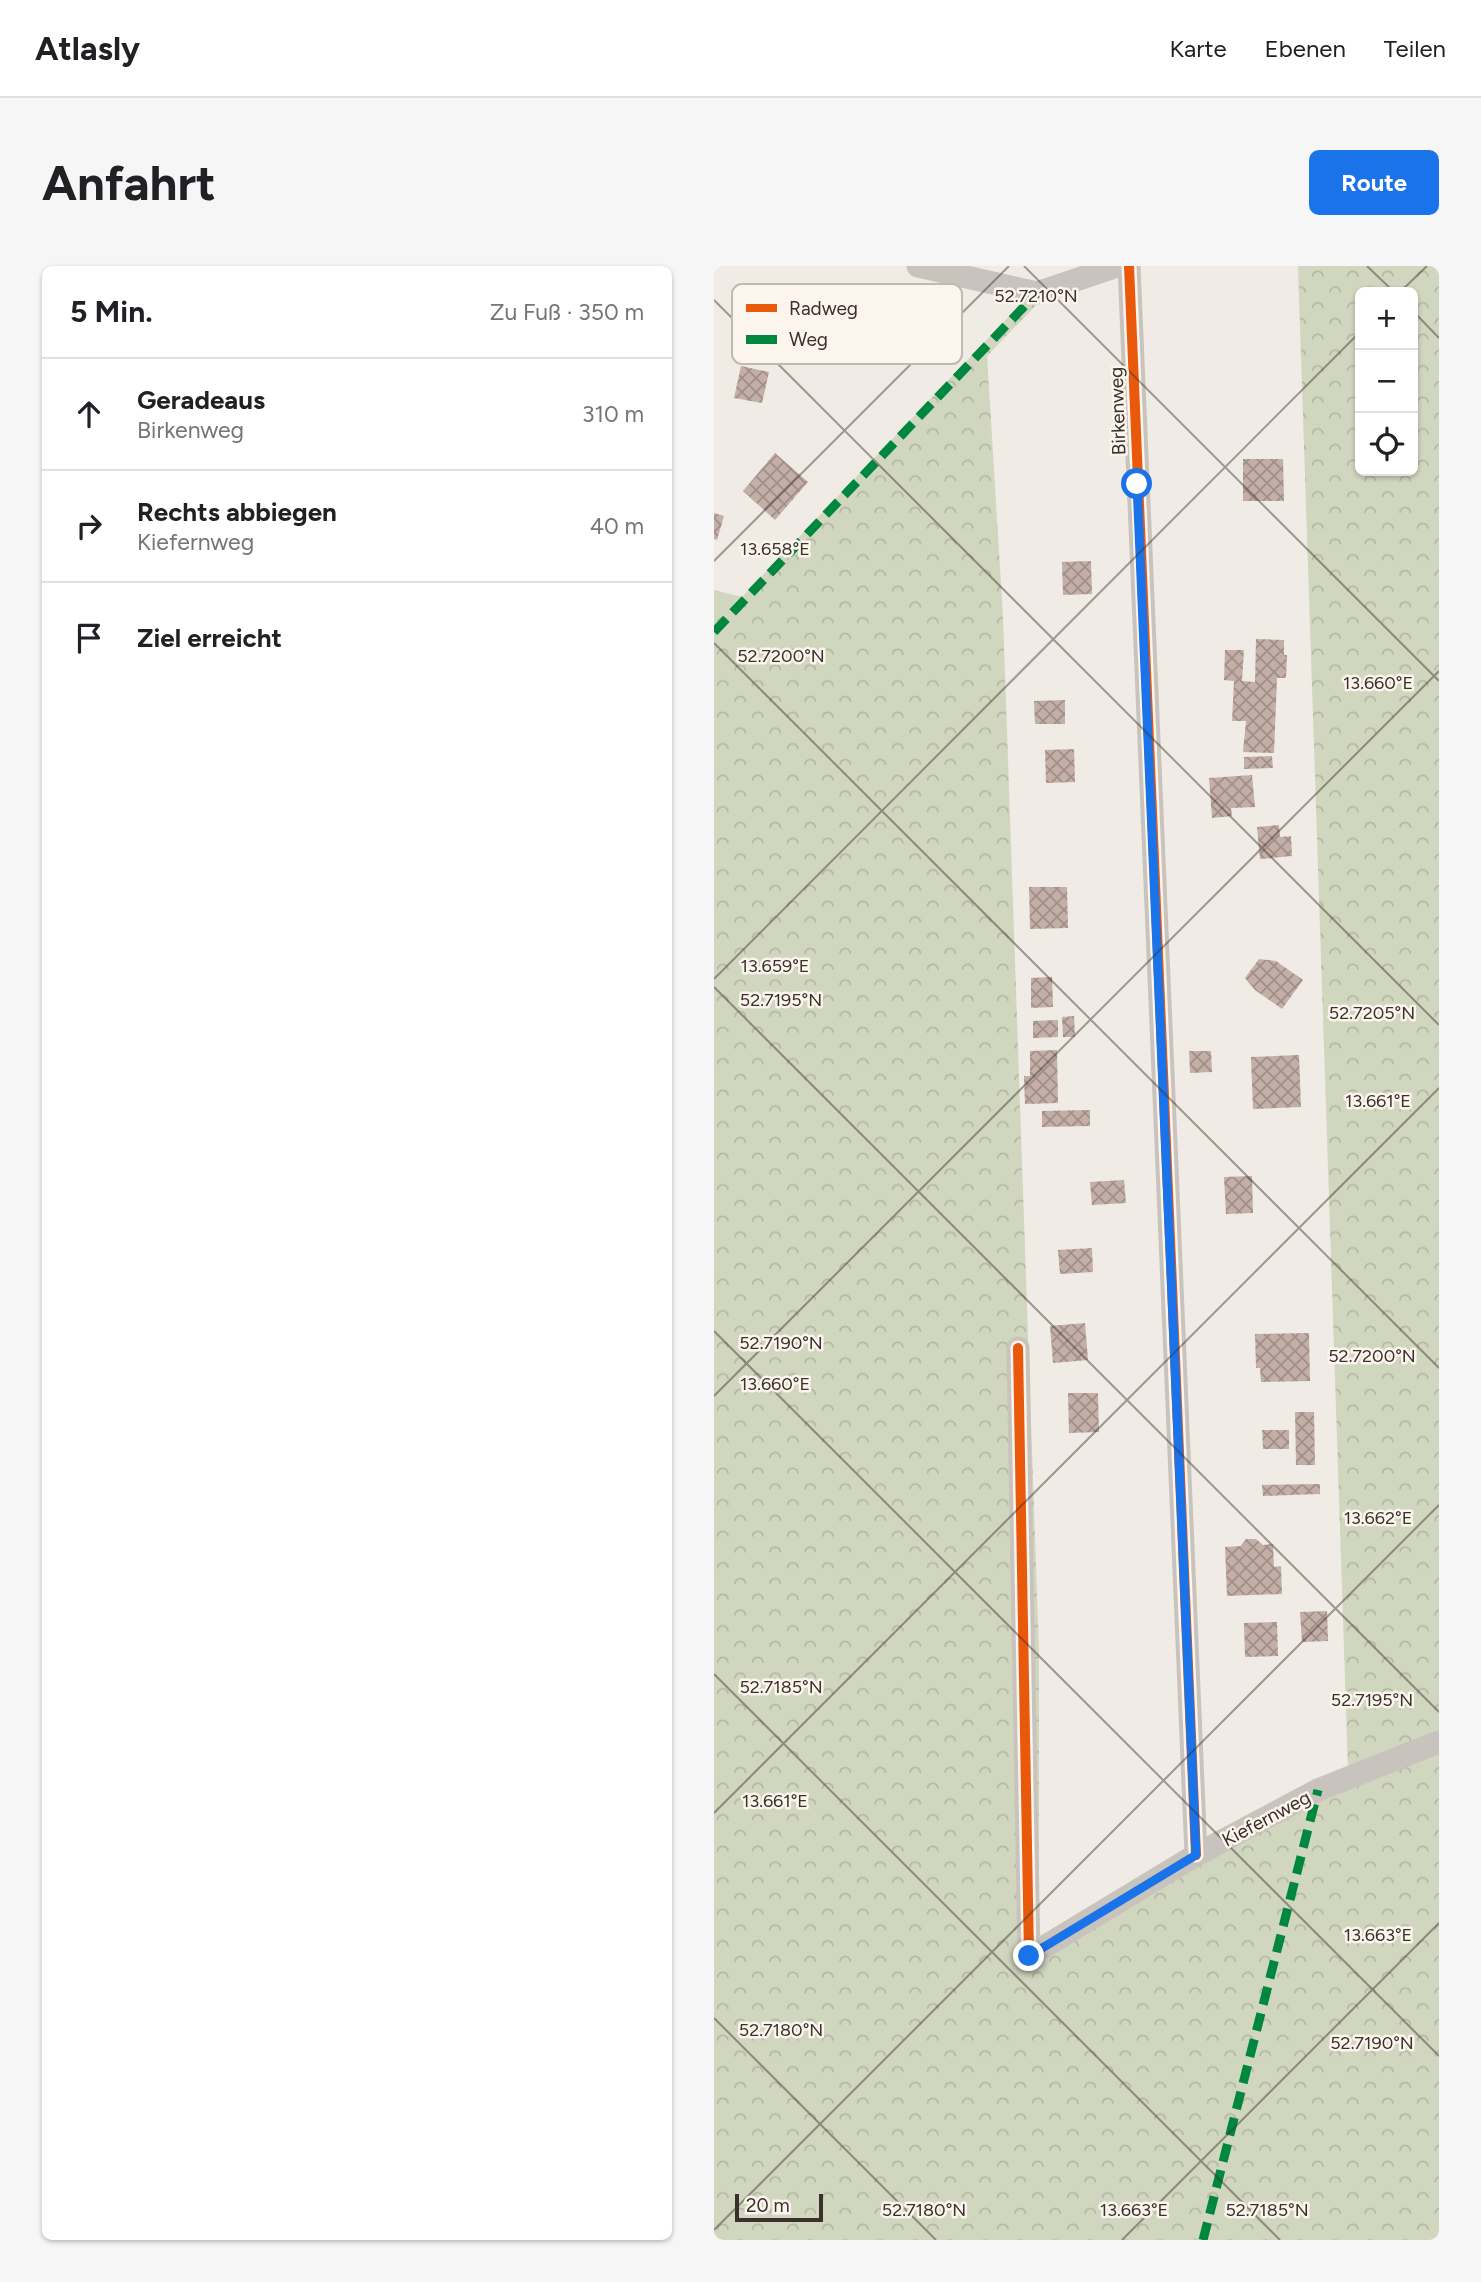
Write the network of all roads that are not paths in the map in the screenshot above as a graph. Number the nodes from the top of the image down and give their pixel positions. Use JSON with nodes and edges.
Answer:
{"nodes":[{"id":1,"x":918,"y":266,"type":"edge"},
{"id":2,"x":1117,"y":266,"type":"edge"},
{"id":3,"x":1129,"y":266,"type":"edge"},
{"id":4,"x":1018,"y":1348,"type":"dead end"},
{"id":5,"x":1439,"y":1742,"type":"edge"},
{"id":6,"x":1196,"y":1855,"type":"junction"}],
"edges":[{"from":1,"to":2,"type":"street"},
{"from":3,"to":6,"type":"street","name":"Birkenweg"},
{"from":4,"to":6,"type":"street","name":"Kiefernweg"},
{"from":5,"to":6,"type":"street","name":"Kiefernweg"}]}
